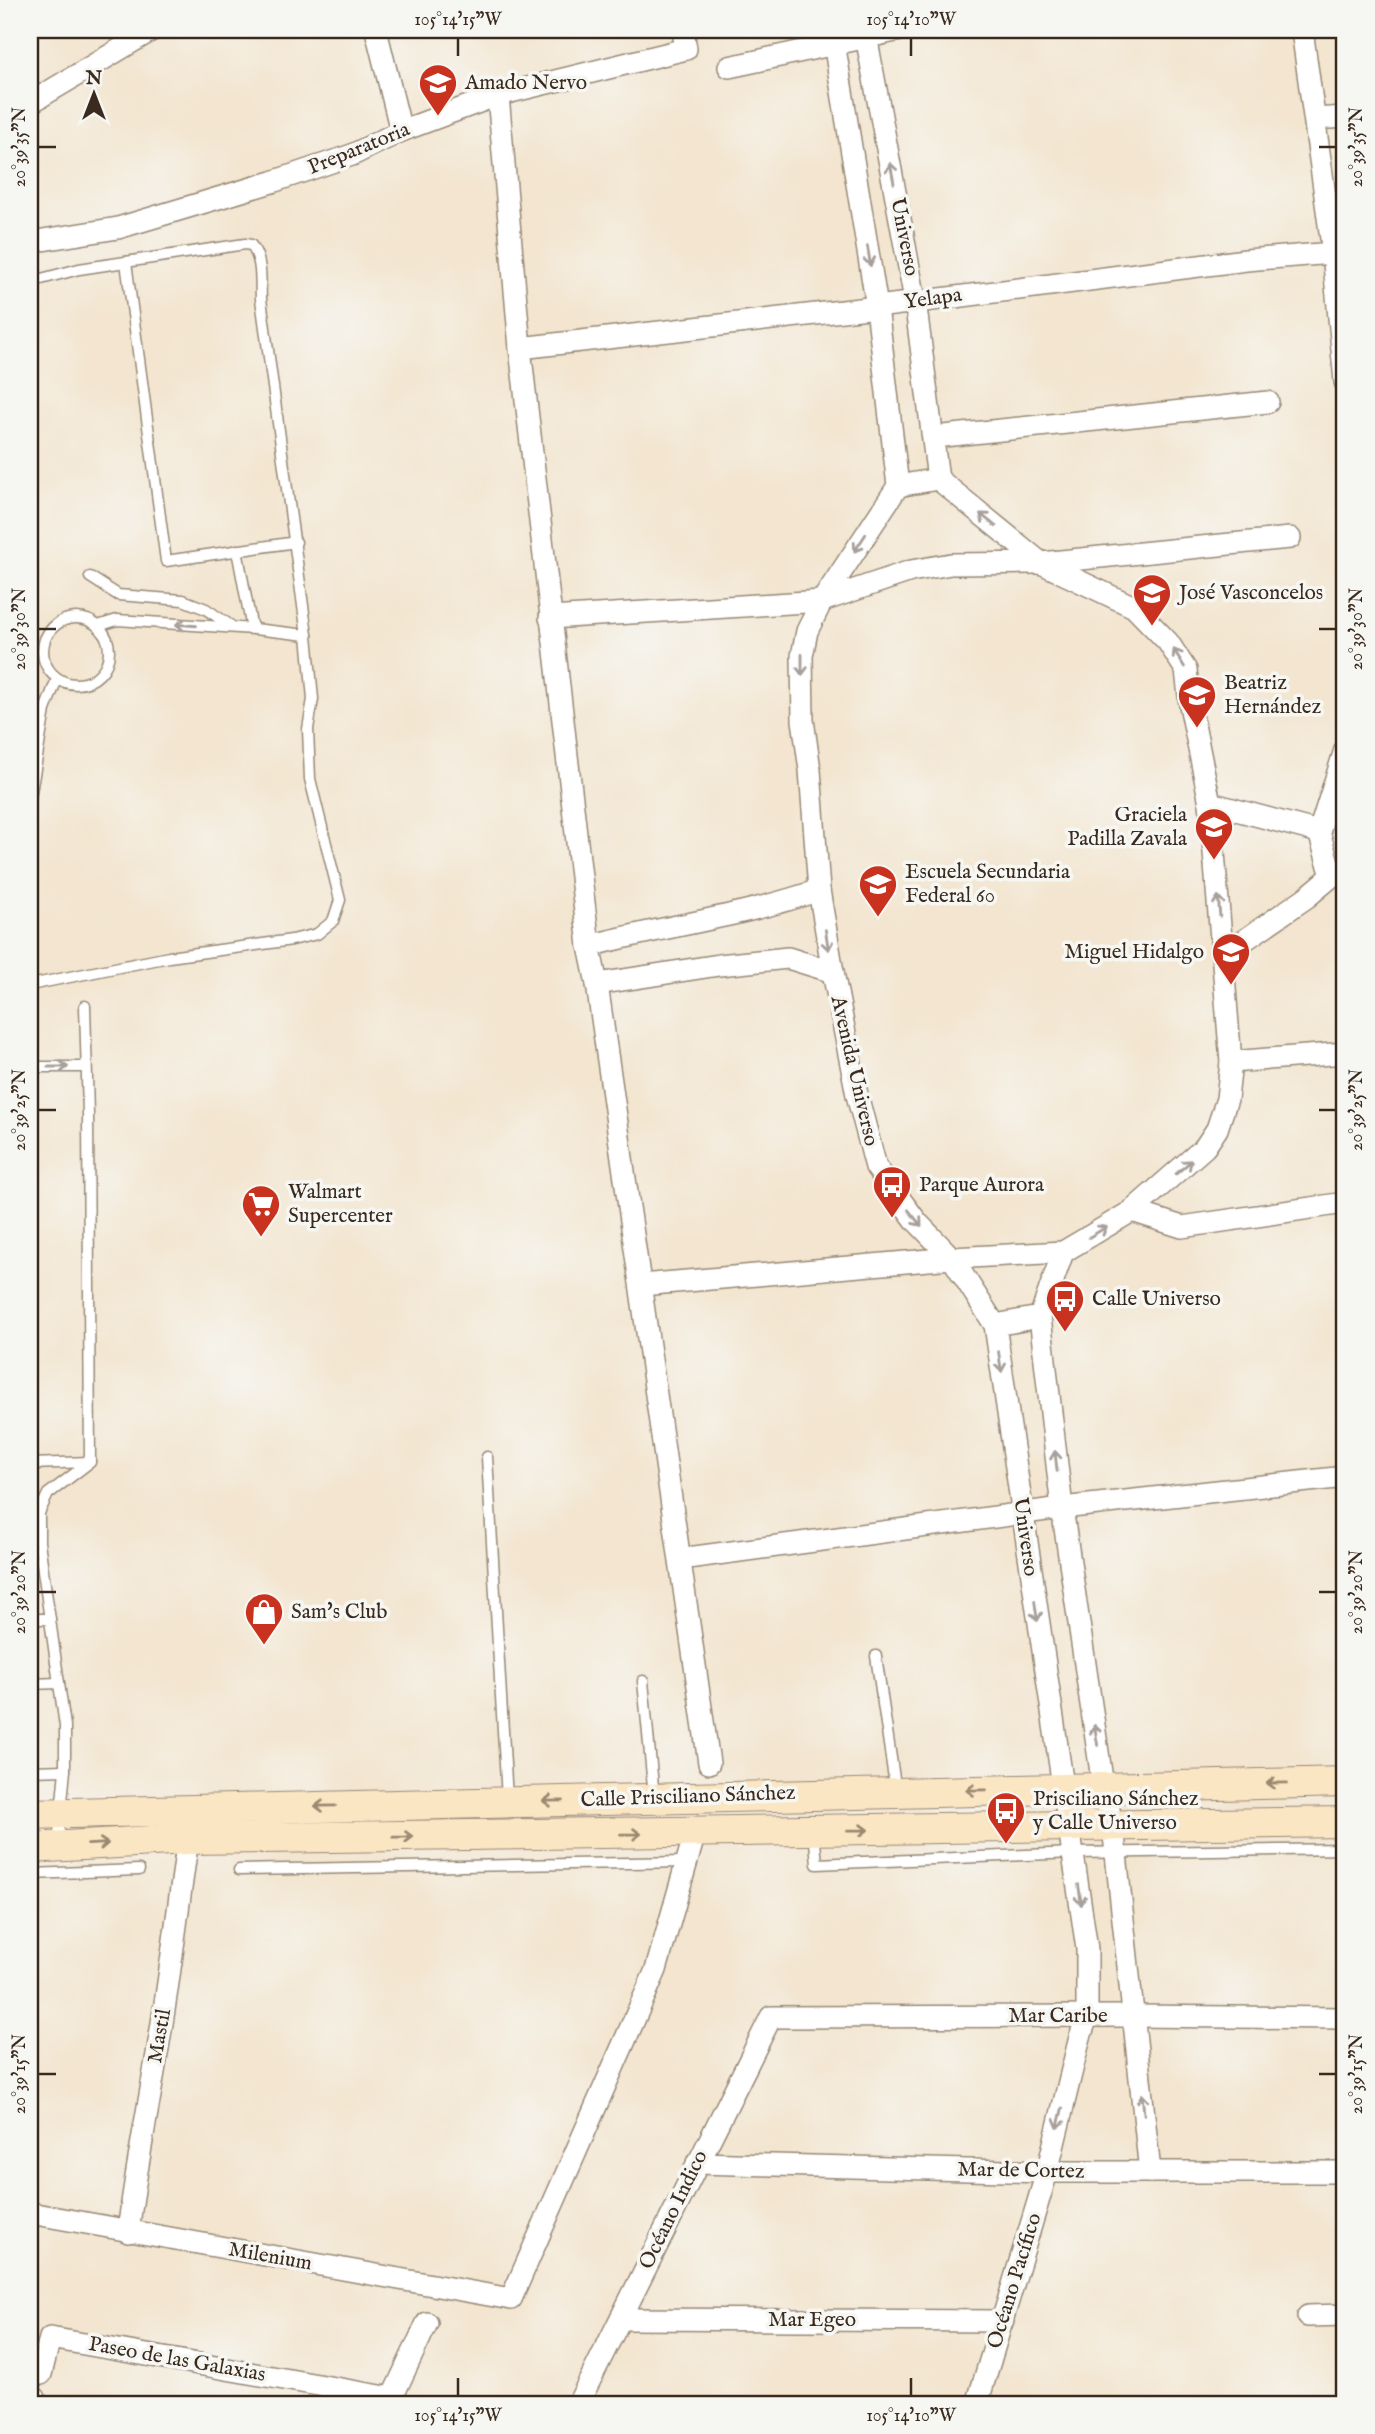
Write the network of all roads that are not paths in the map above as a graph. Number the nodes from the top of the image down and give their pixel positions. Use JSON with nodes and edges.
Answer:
{"nodes":[{"id":1,"x":152,"y":30,"type":"edge"},
{"id":2,"x":376,"y":30,"type":"edge"},
{"id":3,"x":900,"y":30,"type":"edge"},
{"id":4,"x":1302,"y":30,"type":"edge"},
{"id":5,"x":866,"y":34,"type":"edge"},
{"id":6,"x":833,"y":37,"type":"edge"},
{"id":7,"x":685,"y":40,"type":"edge"},
{"id":8,"x":729,"y":67,"type":"dead end"},
{"id":9,"x":498,"y":95,"type":"junction"},
{"id":10,"x":30,"y":103,"type":"edge"},
{"id":11,"x":1345,"y":117,"type":"edge"},
{"id":12,"x":1315,"y":119,"type":"junction"},
{"id":13,"x":401,"y":131,"type":"junction"},
{"id":14,"x":31,"y":236,"type":"edge"},
{"id":15,"x":1339,"y":252,"type":"edge"},
{"id":16,"x":125,"y":262,"type":"junction"},
{"id":17,"x":30,"y":282,"type":"edge"},
{"id":18,"x":915,"y":300,"type":"junction"},
{"id":19,"x":877,"y":307,"type":"junction"},
{"id":20,"x":520,"y":348,"type":"junction"},
{"id":21,"x":1345,"y":382,"type":"edge"},
{"id":22,"x":1268,"y":402,"type":"dead end"},
{"id":23,"x":934,"y":437,"type":"junction"},
{"id":24,"x":938,"y":479,"type":"junction"},
{"id":25,"x":898,"y":486,"type":"junction"},
{"id":26,"x":1290,"y":538,"type":"dead end"},
{"id":27,"x":296,"y":542,"type":"junction"},
{"id":28,"x":237,"y":550,"type":"junction"},
{"id":29,"x":1041,"y":563,"type":"junction"},
{"id":30,"x":90,"y":577,"type":"dead end"},
{"id":31,"x":822,"y":601,"type":"junction"},
{"id":32,"x":550,"y":618,"type":"junction"},
{"id":33,"x":99,"y":626,"type":"junction"},
{"id":34,"x":234,"y":628,"type":"junction"},
{"id":35,"x":254,"y":629,"type":"junction"},
{"id":36,"x":307,"y":635,"type":"junction"},
{"id":37,"x":57,"y":679,"type":"junction"},
{"id":38,"x":1345,"y":750,"type":"edge"},
{"id":39,"x":30,"y":798,"type":"edge"},
{"id":40,"x":1210,"y":803,"type":"junction"},
{"id":41,"x":1319,"y":832,"type":"junction"},
{"id":42,"x":820,"y":890,"type":"junction"},
{"id":43,"x":589,"y":946,"type":"junction"},
{"id":44,"x":1223,"y":955,"type":"junction"},
{"id":45,"x":832,"y":972,"type":"junction"},
{"id":46,"x":597,"y":984,"type":"junction"},
{"id":47,"x":30,"y":985,"type":"edge"},
{"id":48,"x":85,"y":1006,"type":"dead end"},
{"id":49,"x":1345,"y":1053,"type":"edge"},
{"id":50,"x":1231,"y":1062,"type":"junction"},
{"id":51,"x":30,"y":1068,"type":"edge"},
{"id":52,"x":86,"y":1068,"type":"junction"},
{"id":53,"x":1345,"y":1203,"type":"edge"},
{"id":54,"x":1132,"y":1211,"type":"junction"},
{"id":55,"x":1063,"y":1252,"type":"junction"},
{"id":56,"x":952,"y":1258,"type":"junction"},
{"id":57,"x":640,"y":1284,"type":"junction"},
{"id":58,"x":1040,"y":1318,"type":"junction"},
{"id":59,"x":995,"y":1325,"type":"junction"},
{"id":60,"x":487,"y":1457,"type":"dead end"},
{"id":61,"x":90,"y":1462,"type":"junction"},
{"id":62,"x":30,"y":1464,"type":"edge"},
{"id":63,"x":1345,"y":1477,"type":"edge"},
{"id":64,"x":1062,"y":1508,"type":"junction"},
{"id":65,"x":1022,"y":1514,"type":"junction"},
{"id":66,"x":680,"y":1559,"type":"junction"},
{"id":67,"x":30,"y":1619,"type":"edge"},
{"id":68,"x":50,"y":1619,"type":"junction"},
{"id":69,"x":876,"y":1656,"type":"dead end"},
{"id":70,"x":643,"y":1681,"type":"dead end"},
{"id":71,"x":59,"y":1683,"type":"junction"},
{"id":72,"x":30,"y":1684,"type":"edge"},
{"id":73,"x":709,"y":1763,"type":"dead end"},
{"id":74,"x":65,"y":1770,"type":"junction"},
{"id":75,"x":30,"y":1771,"type":"edge"},
{"id":76,"x":1345,"y":1782,"type":"edge"},
{"id":77,"x":1103,"y":1786,"type":"junction"},
{"id":78,"x":1062,"y":1789,"type":"junction"},
{"id":79,"x":896,"y":1791,"type":"junction"},
{"id":80,"x":654,"y":1798,"type":"junction"},
{"id":81,"x":508,"y":1802,"type":"junction"},
{"id":82,"x":193,"y":1810,"type":"junction"},
{"id":83,"x":62,"y":1812,"type":"junction"},
{"id":84,"x":30,"y":1814,"type":"edge"},
{"id":85,"x":1345,"y":1822,"type":"edge"},
{"id":86,"x":695,"y":1833,"type":"junction"},
{"id":87,"x":188,"y":1839,"type":"junction"},
{"id":88,"x":1072,"y":1840,"type":"junction"},
{"id":89,"x":1114,"y":1840,"type":"junction"},
{"id":90,"x":44,"y":1847,"type":"edge"},
{"id":91,"x":1345,"y":1849,"type":"edge"},
{"id":92,"x":687,"y":1862,"type":"junction"},
{"id":93,"x":139,"y":1870,"type":"dead end"},
{"id":94,"x":239,"y":1870,"type":"dead end"},
{"id":95,"x":30,"y":1874,"type":"edge"},
{"id":96,"x":1134,"y":2016,"type":"junction"},
{"id":97,"x":771,"y":2017,"type":"joint"},
{"id":98,"x":1087,"y":2017,"type":"junction"},
{"id":99,"x":1345,"y":2018,"type":"edge"},
{"id":100,"x":697,"y":2163,"type":"junction"},
{"id":101,"x":1047,"y":2172,"type":"junction"},
{"id":102,"x":1150,"y":2172,"type":"junction"},
{"id":103,"x":1345,"y":2172,"type":"edge"},
{"id":104,"x":30,"y":2213,"type":"edge"},
{"id":105,"x":128,"y":2232,"type":"junction"},
{"id":106,"x":1345,"y":2315,"type":"edge"},
{"id":107,"x":1308,"y":2316,"type":"dead end"},
{"id":108,"x":621,"y":2319,"type":"junction"},
{"id":109,"x":1003,"y":2321,"type":"junction"},
{"id":110,"x":427,"y":2323,"type":"dead end"},
{"id":111,"x":30,"y":2375,"type":"edge"},
{"id":112,"x":390,"y":2401,"type":"edge"},
{"id":113,"x":578,"y":2404,"type":"edge"},
{"id":114,"x":977,"y":2404,"type":"edge"}],
"edges":[{"from":1,"to":10,"type":"street"},
{"from":2,"to":13,"type":"street"},
{"from":3,"to":5,"type":"street"},
{"from":4,"to":12,"type":"street"},
{"from":5,"to":6,"type":"street"},
{"from":18,"to":5,"type":"street","name":"Universo","one_way":true},
{"from":6,"to":8,"type":"street"},
{"from":6,"to":19,"type":"street","name":"Universo","one_way":true},
{"from":7,"to":9,"type":"street","name":"Preparatoria"},
{"from":9,"to":13,"type":"street","name":"Preparatoria"},
{"from":9,"to":20,"type":"street"},
{"from":11,"to":12,"type":"street"},
{"from":12,"to":15,"type":"street"},
{"from":13,"to":14,"type":"street","name":"Preparatoria"},
{"from":15,"to":18,"type":"street","name":"Yelapa"},
{"from":15,"to":21,"type":"street"},
{"from":16,"to":17,"type":"lane"},
{"from":16,"to":27,"type":"lane"},
{"from":16,"to":28,"type":"lane"},
{"from":18,"to":19,"type":"street","name":"Yelapa"},
{"from":18,"to":23,"type":"street","name":"Universo"},
{"from":19,"to":20,"type":"street","name":"Yelapa"},
{"from":19,"to":25,"type":"street","name":"Universo"},
{"from":20,"to":32,"type":"street"},
{"from":22,"to":23,"type":"street"},
{"from":23,"to":24,"type":"street","name":"Universo"},
{"from":24,"to":25,"type":"street"},
{"from":29,"to":24,"type":"street","one_way":true},
{"from":25,"to":31,"type":"street","one_way":true},
{"from":26,"to":29,"type":"street"},
{"from":27,"to":28,"type":"lane"},
{"from":27,"to":36,"type":"lane"},
{"from":28,"to":35,"type":"lane"},
{"from":29,"to":31,"type":"street"},
{"from":40,"to":29,"type":"street","one_way":true},
{"from":30,"to":34,"type":"lane"},
{"from":31,"to":32,"type":"street"},
{"from":31,"to":42,"type":"street","name":"Avenida Universo","one_way":true},
{"from":32,"to":43,"type":"street"},
{"from":34,"to":33,"type":"lane","one_way":true},
{"from":33,"to":37,"type":"lane"},
{"from":33,"to":37,"type":"lane"},
{"from":34,"to":35,"type":"lane"},
{"from":35,"to":36,"type":"lane"},
{"from":36,"to":47,"type":"lane"},
{"from":37,"to":39,"type":"lane"},
{"from":38,"to":41,"type":"street"},
{"from":40,"to":41,"type":"street"},
{"from":44,"to":40,"type":"street","one_way":true},
{"from":41,"to":44,"type":"street"},
{"from":42,"to":43,"type":"street"},
{"from":42,"to":45,"type":"street","name":"Avenida Universo","one_way":true},
{"from":43,"to":46,"type":"street"},
{"from":44,"to":50,"type":"street"},
{"from":45,"to":46,"type":"street"},
{"from":45,"to":56,"type":"street","name":"Avenida Universo","one_way":true},
{"from":46,"to":57,"type":"street"},
{"from":48,"to":52,"type":"lane"},
{"from":49,"to":50,"type":"street"},
{"from":54,"to":50,"type":"street","one_way":true},
{"from":51,"to":52,"type":"lane","one_way":true},
{"from":52,"to":61,"type":"lane"},
{"from":53,"to":54,"type":"street"},
{"from":55,"to":54,"type":"street","one_way":true},
{"from":55,"to":56,"type":"street"},
{"from":55,"to":58,"type":"street","name":"Universo"},
{"from":56,"to":57,"type":"street"},
{"from":56,"to":59,"type":"street","name":"Universo"},
{"from":57,"to":66,"type":"street"},
{"from":58,"to":59,"type":"street"},
{"from":64,"to":58,"type":"street","name":"Universo","one_way":true},
{"from":59,"to":65,"type":"street","name":"Universo","one_way":true},
{"from":60,"to":81,"type":"lane"},
{"from":61,"to":62,"type":"lane"},
{"from":61,"to":68,"type":"lane"},
{"from":63,"to":64,"type":"street"},
{"from":64,"to":65,"type":"street"},
{"from":77,"to":64,"type":"street","name":"Universo","one_way":true},
{"from":65,"to":66,"type":"street"},
{"from":65,"to":78,"type":"street","name":"Universo","one_way":true},
{"from":66,"to":73,"type":"street"},
{"from":67,"to":68,"type":"lane"},
{"from":68,"to":71,"type":"lane"},
{"from":69,"to":79,"type":"lane"},
{"from":70,"to":80,"type":"lane"},
{"from":71,"to":72,"type":"lane"},
{"from":71,"to":74,"type":"lane"},
{"from":74,"to":75,"type":"lane"},
{"from":74,"to":83,"type":"lane"},
{"from":76,"to":77,"type":"main road","name":"Calle Prisciliano Sánchez","one_way":true},
{"from":77,"to":78,"type":"main road","name":"Calle Prisciliano Sánchez"},
{"from":77,"to":89,"type":"street","name":"Universo"},
{"from":78,"to":79,"type":"main road","name":"Calle Prisciliano Sánchez","one_way":true},
{"from":78,"to":88,"type":"street","name":"Universo"},
{"from":79,"to":80,"type":"main road","name":"Calle Prisciliano Sánchez"},
{"from":80,"to":81,"type":"main road","name":"Calle Prisciliano Sánchez","one_way":true},
{"from":81,"to":82,"type":"main road","name":"Calle Prisciliano Sánchez","one_way":true},
{"from":82,"to":83,"type":"main road","name":"Calle Prisciliano Sánchez"},
{"from":82,"to":87,"type":"street","name":"Mastil"},
{"from":83,"to":84,"type":"main road","name":"Calle Prisciliano Sánchez"},
{"from":83,"to":90,"type":"lane"},
{"from":85,"to":89,"type":"main road","name":"Calle Prisciliano Sánchez"},
{"from":87,"to":86,"type":"main road","name":"Calle Prisciliano Sánchez","one_way":true},
{"from":86,"to":88,"type":"main road","name":"Calle Prisciliano Sánchez"},
{"from":86,"to":92,"type":"street"},
{"from":90,"to":87,"type":"main road","name":"Calle Prisciliano Sánchez","one_way":true},
{"from":87,"to":105,"type":"street","name":"Mastil"},
{"from":88,"to":89,"type":"main road","name":"Calle Prisciliano Sánchez"},
{"from":88,"to":98,"type":"street","name":"Océano Pacífico","one_way":true},
{"from":89,"to":91,"type":"lane"},
{"from":89,"to":96,"type":"street"},
{"from":92,"to":94,"type":"lane"},
{"from":92,"to":105,"type":"street","name":"Milenium"},
{"from":93,"to":95,"type":"lane"},
{"from":96,"to":98,"type":"street","name":"Mar Caribe"},
{"from":96,"to":99,"type":"street","name":"Mar Caribe"},
{"from":102,"to":96,"type":"street","one_way":true},
{"from":97,"to":98,"type":"street","name":"Mar Caribe"},
{"from":97,"to":100,"type":"street","name":"Océano Indico"},
{"from":98,"to":101,"type":"street","name":"Océano Pacífico","one_way":true},
{"from":100,"to":101,"type":"street","name":"Mar de Cortez"},
{"from":100,"to":108,"type":"street","name":"Océano Indico"},
{"from":101,"to":102,"type":"street","name":"Mar de Cortez"},
{"from":101,"to":109,"type":"street","name":"Océano Pacífico"},
{"from":102,"to":103,"type":"street","name":"Mar de Cortez"},
{"from":104,"to":105,"type":"street","name":"Milenium"},
{"from":106,"to":107,"type":"street"},
{"from":108,"to":109,"type":"street","name":"Mar Egeo"},
{"from":108,"to":113,"type":"street","name":"Océano Indico"},
{"from":109,"to":114,"type":"street","name":"Océano Pacífico"},
{"from":110,"to":112,"type":"street"},
{"from":111,"to":112,"type":"street","name":"Paseo de las Galaxias"}]}
